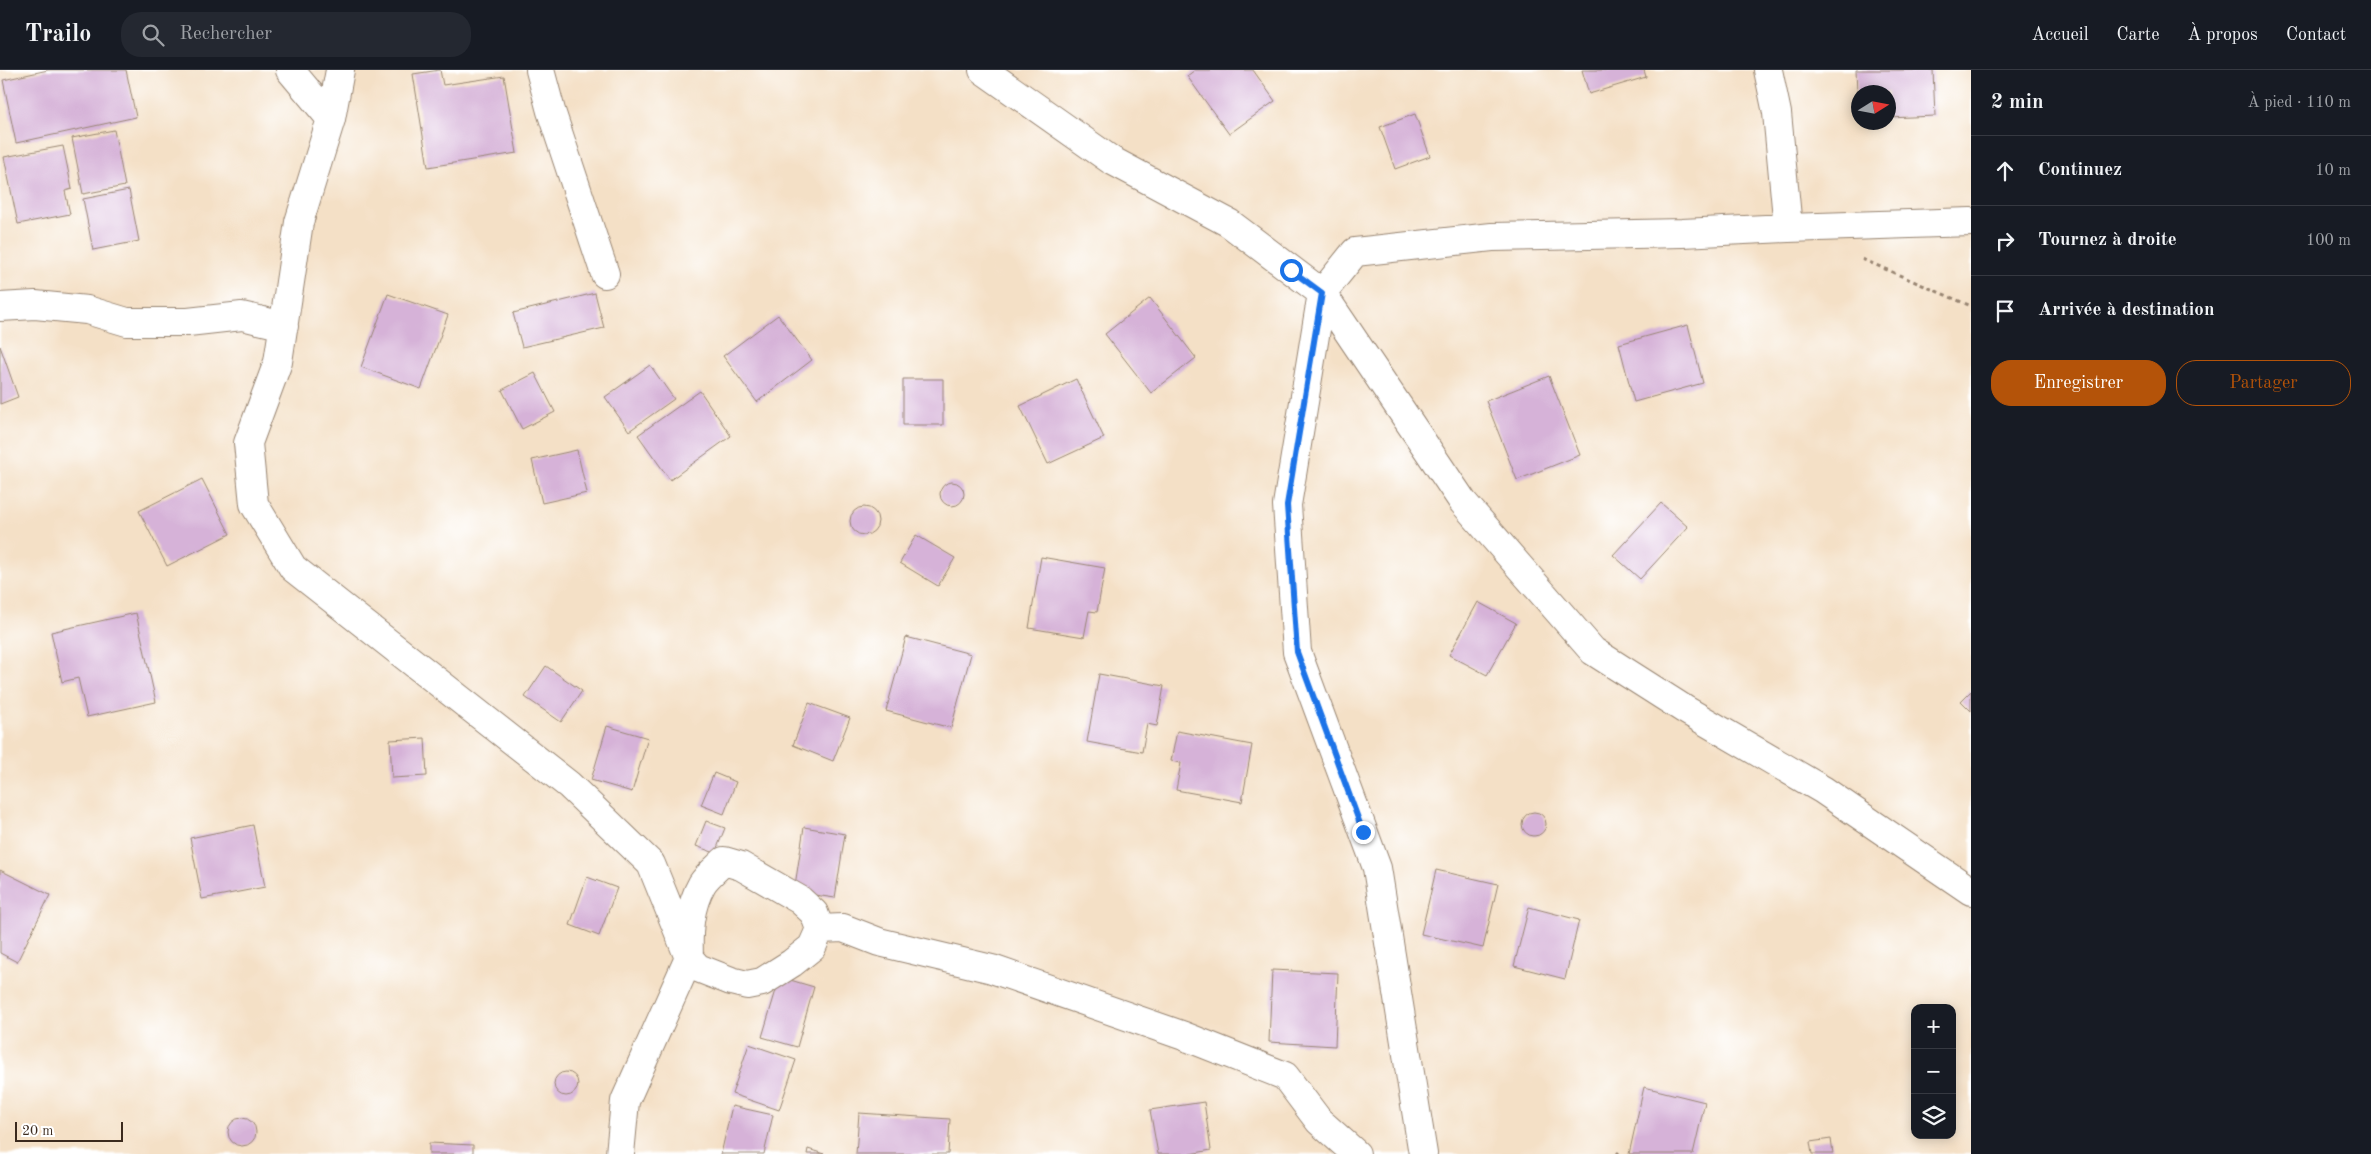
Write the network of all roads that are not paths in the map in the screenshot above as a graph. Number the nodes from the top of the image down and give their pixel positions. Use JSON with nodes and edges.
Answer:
{"nodes":[{"id":1,"x":290,"y":70,"type":"edge"},
{"id":2,"x":340,"y":70,"type":"edge"},
{"id":3,"x":540,"y":70,"type":"edge"},
{"id":4,"x":983,"y":70,"type":"edge"},
{"id":5,"x":1768,"y":70,"type":"edge"},
{"id":6,"x":331,"y":119,"type":"junction"},
{"id":7,"x":1971,"y":222,"type":"edge"},
{"id":8,"x":1788,"y":228,"type":"junction"},
{"id":9,"x":605,"y":274,"type":"dead end"},
{"id":10,"x":1322,"y":293,"type":"junction"},
{"id":11,"x":0,"y":307,"type":"edge"},
{"id":12,"x":284,"y":326,"type":"junction"},
{"id":13,"x":1971,"y":891,"type":"edge"},
{"id":14,"x":820,"y":929,"type":"junction"},
{"id":15,"x":689,"y":958,"type":"junction"},
{"id":16,"x":620,"y":1154,"type":"edge"},
{"id":17,"x":1356,"y":1154,"type":"edge"},
{"id":18,"x":1423,"y":1154,"type":"edge"}],
"edges":[{"from":1,"to":6,"type":"street"},
{"from":2,"to":6,"type":"street"},
{"from":3,"to":9,"type":"street"},
{"from":4,"to":10,"type":"street"},
{"from":5,"to":8,"type":"street"},
{"from":6,"to":12,"type":"street"},
{"from":7,"to":8,"type":"street"},
{"from":8,"to":10,"type":"street"},
{"from":10,"to":13,"type":"street"},
{"from":10,"to":18,"type":"street"},
{"from":11,"to":12,"type":"street"},
{"from":12,"to":15,"type":"street"},
{"from":14,"to":15,"type":"street"},
{"from":14,"to":15,"type":"street"},
{"from":14,"to":17,"type":"street"},
{"from":15,"to":16,"type":"street"}]}
